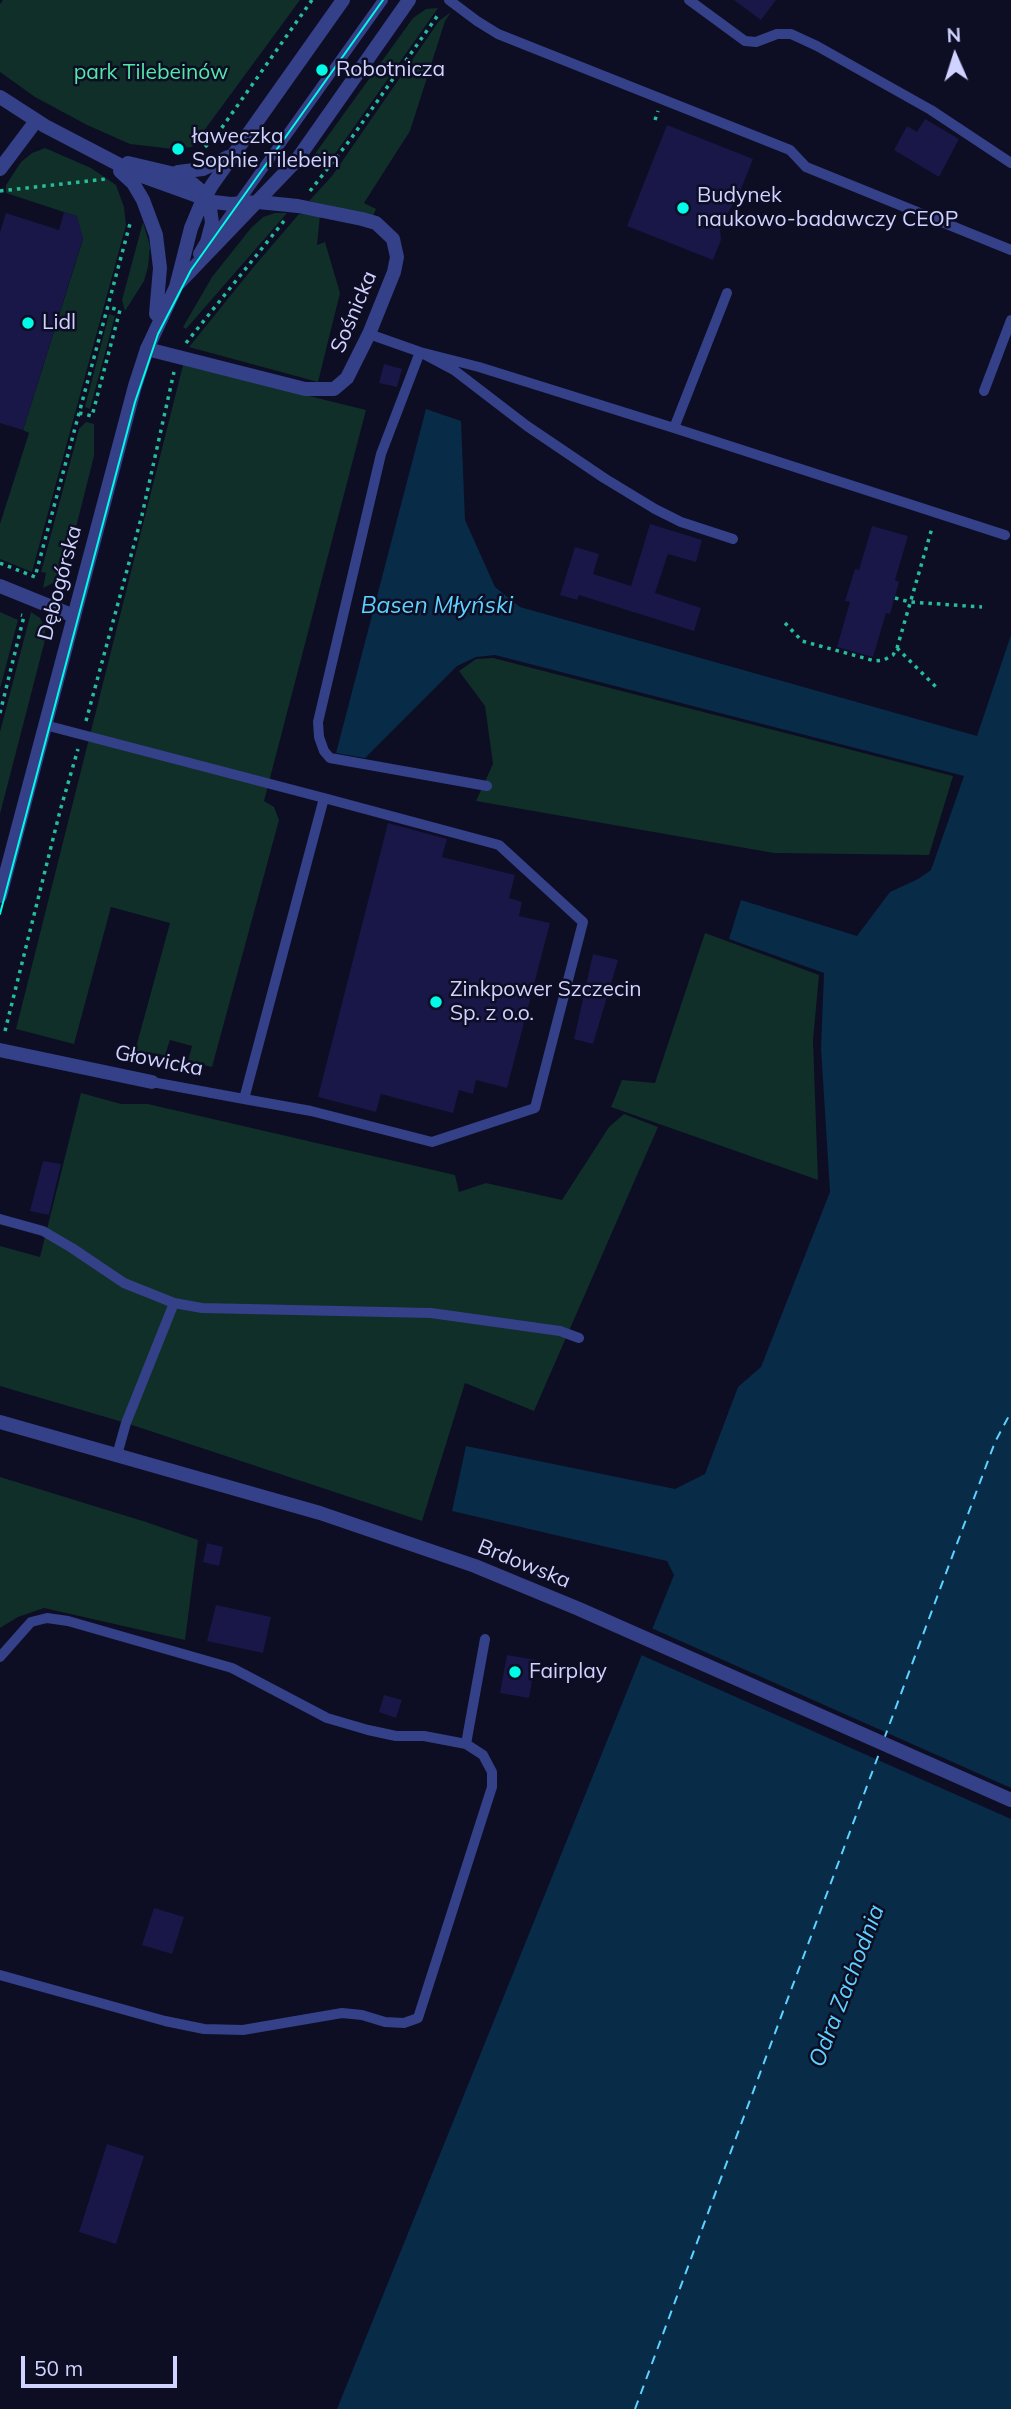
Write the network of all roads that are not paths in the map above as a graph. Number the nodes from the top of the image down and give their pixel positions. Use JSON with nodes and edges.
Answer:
{"nodes":[{"id":1,"x":342,"y":0,"type":"edge"},
{"id":2,"x":383,"y":0,"type":"edge"},
{"id":3,"x":410,"y":0,"type":"edge"},
{"id":4,"x":449,"y":0,"type":"edge"},
{"id":5,"x":689,"y":0,"type":"edge"},
{"id":6,"x":0,"y":97,"type":"edge"},
{"id":7,"x":36,"y":121,"type":"junction"},
{"id":8,"x":75,"y":142,"type":"junction"},
{"id":9,"x":241,"y":144,"type":"junction"},
{"id":10,"x":1011,"y":163,"type":"edge"},
{"id":11,"x":0,"y":169,"type":"edge"},
{"id":12,"x":172,"y":173,"type":"junction"},
{"id":13,"x":205,"y":199,"type":"junction"},
{"id":14,"x":258,"y":202,"type":"junction"},
{"id":15,"x":237,"y":204,"type":"junction"},
{"id":16,"x":1011,"y":250,"type":"edge"},
{"id":17,"x":191,"y":270,"type":"junction"},
{"id":18,"x":176,"y":287,"type":"junction"},
{"id":19,"x":727,"y":293,"type":"dead end"},
{"id":20,"x":1011,"y":320,"type":"edge"},
{"id":21,"x":369,"y":334,"type":"junction"},
{"id":22,"x":147,"y":349,"type":"junction"},
{"id":23,"x":420,"y":352,"type":"junction"},
{"id":24,"x":984,"y":391,"type":"dead end"},
{"id":25,"x":674,"y":428,"type":"junction"},
{"id":26,"x":1005,"y":535,"type":"dead end"},
{"id":27,"x":733,"y":539,"type":"dead end"},
{"id":28,"x":0,"y":586,"type":"edge"},
{"id":29,"x":74,"y":616,"type":"junction"},
{"id":30,"x":45,"y":725,"type":"junction"},
{"id":31,"x":487,"y":786,"type":"dead end"},
{"id":32,"x":324,"y":798,"type":"junction"},
{"id":33,"x":0,"y":896,"type":"edge"},
{"id":34,"x":0,"y":1049,"type":"edge"},
{"id":35,"x":152,"y":1082,"type":"joint"},
{"id":36,"x":244,"y":1099,"type":"junction"},
{"id":37,"x":0,"y":1219,"type":"edge"},
{"id":38,"x":174,"y":1303,"type":"junction"},
{"id":39,"x":579,"y":1338,"type":"dead end"},
{"id":40,"x":0,"y":1421,"type":"edge"},
{"id":41,"x":117,"y":1455,"type":"junction"},
{"id":42,"x":485,"y":1639,"type":"dead end"},
{"id":43,"x":0,"y":1657,"type":"edge"},
{"id":44,"x":466,"y":1744,"type":"junction"},
{"id":45,"x":1011,"y":1800,"type":"edge"},
{"id":46,"x":0,"y":1975,"type":"edge"}],
"edges":[{"from":1,"to":9,"type":"street","name":"Dębogórska"},
{"from":2,"to":15,"type":"lane"},
{"from":3,"to":14,"type":"street","name":"Dębogórska"},
{"from":4,"to":16,"type":"lane"},
{"from":5,"to":10,"type":"lane"},
{"from":6,"to":7,"type":"street"},
{"from":7,"to":8,"type":"street"},
{"from":7,"to":11,"type":"street"},
{"from":8,"to":12,"type":"street"},
{"from":8,"to":13,"type":"street"},
{"from":8,"to":22,"type":"street"},
{"from":9,"to":12,"type":"street"},
{"from":9,"to":13,"type":"street","name":"Dębogórska"},
{"from":12,"to":13,"type":"street"},
{"from":13,"to":15,"type":"street"},
{"from":13,"to":17,"type":"street","name":"Dębogórska"},
{"from":13,"to":18,"type":"street","name":"Dębogórska"},
{"from":14,"to":15,"type":"street"},
{"from":14,"to":17,"type":"street","name":"Dębogórska"},
{"from":14,"to":21,"type":"street","name":"Sośnicka"},
{"from":15,"to":17,"type":"lane"},
{"from":17,"to":18,"type":"street","name":"Dębogórska"},
{"from":18,"to":22,"type":"street","name":"Dębogórska"},
{"from":19,"to":25,"type":"lane"},
{"from":20,"to":24,"type":"lane"},
{"from":21,"to":22,"type":"street","name":"Sośnicka"},
{"from":21,"to":23,"type":"lane"},
{"from":22,"to":29,"type":"street","name":"Dębogórska"},
{"from":23,"to":25,"type":"lane"},
{"from":23,"to":27,"type":"lane"},
{"from":23,"to":31,"type":"lane"},
{"from":25,"to":26,"type":"lane"},
{"from":28,"to":29,"type":"street"},
{"from":29,"to":30,"type":"street","name":"Dębogórska"},
{"from":30,"to":32,"type":"lane"},
{"from":30,"to":33,"type":"street","name":"Dębogórska"},
{"from":32,"to":36,"type":"lane"},
{"from":32,"to":36,"type":"lane","name":"Głowicka"},
{"from":34,"to":35,"type":"street","name":"Głowicka"},
{"from":35,"to":36,"type":"lane","name":"Głowicka"},
{"from":37,"to":38,"type":"lane"},
{"from":38,"to":39,"type":"lane"},
{"from":38,"to":41,"type":"lane"},
{"from":40,"to":41,"type":"street","name":"Brdowska"},
{"from":41,"to":45,"type":"street","name":"Brdowska"},
{"from":42,"to":44,"type":"lane"},
{"from":43,"to":44,"type":"lane"},
{"from":44,"to":46,"type":"lane"}]}
